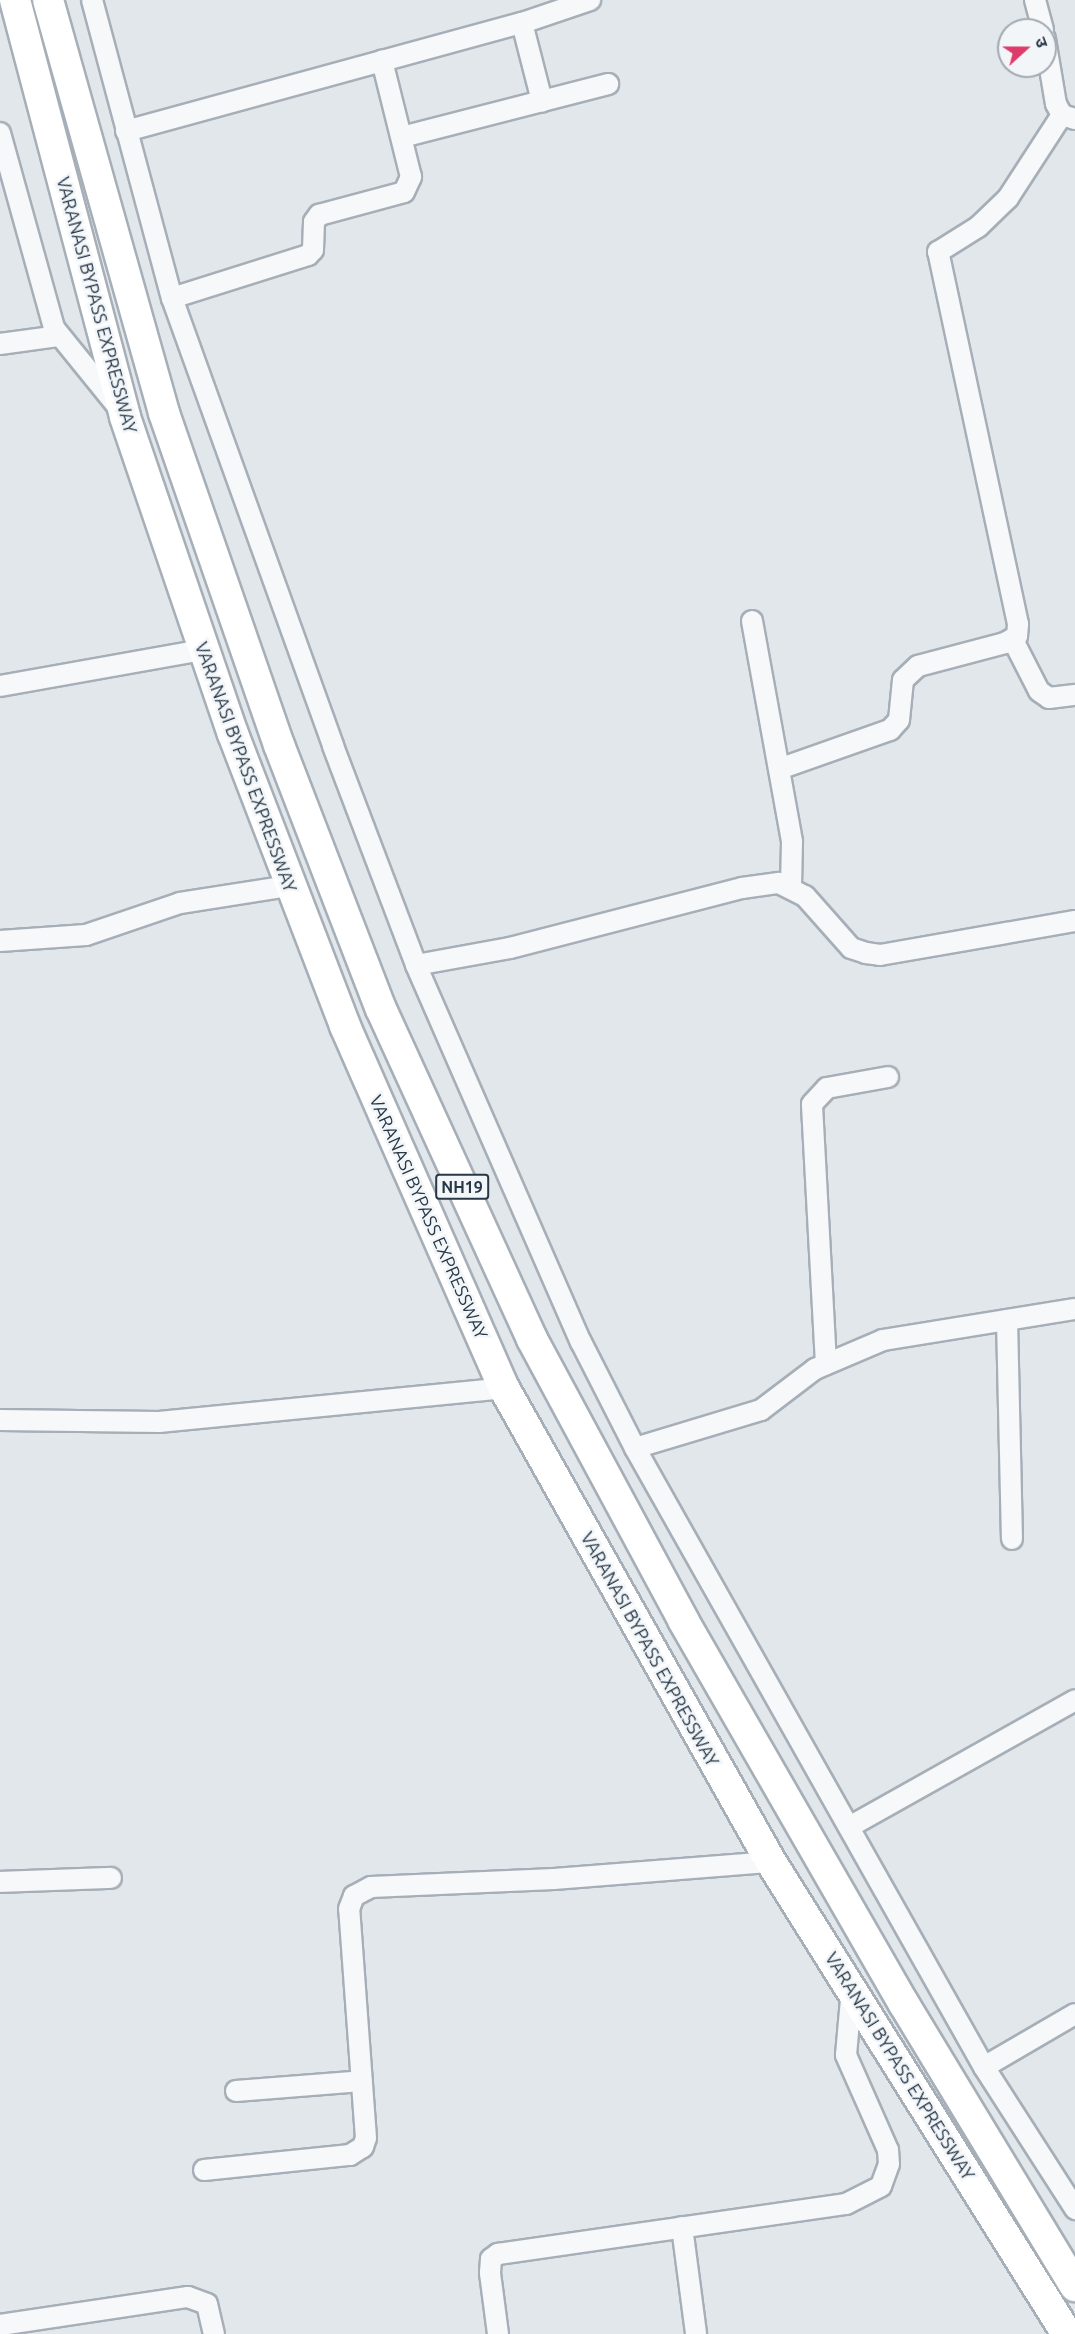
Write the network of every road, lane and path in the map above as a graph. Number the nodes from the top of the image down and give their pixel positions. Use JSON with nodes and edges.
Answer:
{"nodes":[{"id":1,"x":15,"y":0,"type":"edge"},
{"id":2,"x":48,"y":0,"type":"edge"},
{"id":3,"x":92,"y":0,"type":"edge"},
{"id":4,"x":590,"y":0,"type":"edge"},
{"id":5,"x":1035,"y":0,"type":"edge"},
{"id":6,"x":1040,"y":18,"type":"edge"},
{"id":7,"x":522,"y":23,"type":"junction"},
{"id":8,"x":382,"y":61,"type":"junction"},
{"id":9,"x":1052,"y":78,"type":"edge"},
{"id":10,"x":608,"y":84,"type":"dead end"},
{"id":11,"x":542,"y":101,"type":"junction"},
{"id":12,"x":1069,"y":117,"type":"edge"},
{"id":13,"x":126,"y":131,"type":"junction"},
{"id":14,"x":0,"y":133,"type":"edge"},
{"id":15,"x":402,"y":137,"type":"junction"},
{"id":16,"x":172,"y":298,"type":"junction"},
{"id":17,"x":59,"y":336,"type":"junction"},
{"id":18,"x":0,"y":344,"type":"edge"},
{"id":19,"x":125,"y":417,"type":"junction"},
{"id":20,"x":752,"y":621,"type":"dead end"},
{"id":21,"x":1013,"y":640,"type":"junction"},
{"id":22,"x":204,"y":650,"type":"junction"},
{"id":23,"x":0,"y":686,"type":"edge"},
{"id":24,"x":1075,"y":695,"type":"edge"},
{"id":25,"x":779,"y":769,"type":"junction"},
{"id":26,"x":288,"y":886,"type":"junction"},
{"id":27,"x":791,"y":886,"type":"junction"},
{"id":28,"x":1075,"y":921,"type":"edge"},
{"id":29,"x":0,"y":941,"type":"edge"},
{"id":30,"x":416,"y":965,"type":"junction"},
{"id":31,"x":888,"y":1077,"type":"dead end"},
{"id":32,"x":1075,"y":1309,"type":"edge"},
{"id":33,"x":1007,"y":1320,"type":"junction"},
{"id":34,"x":826,"y":1364,"type":"junction"},
{"id":35,"x":504,"y":1388,"type":"junction"},
{"id":36,"x":0,"y":1420,"type":"edge"},
{"id":37,"x":635,"y":1448,"type":"junction"},
{"id":38,"x":1012,"y":1539,"type":"dead end"},
{"id":39,"x":1075,"y":1700,"type":"edge"},
{"id":40,"x":849,"y":1827,"type":"junction"},
{"id":41,"x":771,"y":1862,"type":"junction"},
{"id":42,"x":111,"y":1878,"type":"dead end"},
{"id":43,"x":0,"y":1882,"type":"edge"},
{"id":44,"x":852,"y":1989,"type":"junction"},
{"id":45,"x":1075,"y":2014,"type":"edge"},
{"id":46,"x":984,"y":2067,"type":"junction"},
{"id":47,"x":362,"y":2081,"type":"junction"},
{"id":48,"x":236,"y":2091,"type":"dead end"},
{"id":49,"x":204,"y":2170,"type":"dead end"},
{"id":50,"x":1075,"y":2209,"type":"edge"},
{"id":51,"x":682,"y":2227,"type":"junction"},
{"id":52,"x":1075,"y":2286,"type":"edge"},
{"id":53,"x":0,"y":2325,"type":"edge"},
{"id":54,"x":39,"y":2326,"type":"edge"},
{"id":55,"x":214,"y":2334,"type":"edge"},
{"id":56,"x":498,"y":2334,"type":"edge"},
{"id":57,"x":696,"y":2334,"type":"edge"},
{"id":58,"x":1067,"y":2334,"type":"edge"}],
"edges":[{"from":1,"to":19,"type":"highway","name":"VARANASI BYPASS EXPRESSWAY","number":"NH19"},
{"from":2,"to":52,"type":"highway","name":"VARANASI BYPASS EXPRESSWAY","number":"NH19"},
{"from":3,"to":13,"type":"street"},
{"from":4,"to":7,"type":"street"},
{"from":5,"to":6,"type":"street"},
{"from":7,"to":8,"type":"street"},
{"from":7,"to":11,"type":"street"},
{"from":8,"to":13,"type":"street"},
{"from":8,"to":15,"type":"street"},
{"from":9,"to":12,"type":"street"},
{"from":10,"to":11,"type":"street"},
{"from":11,"to":15,"type":"street"},
{"from":12,"to":21,"type":"street"},
{"from":13,"to":16,"type":"street"},
{"from":14,"to":17,"type":"street"},
{"from":15,"to":16,"type":"street"},
{"from":16,"to":30,"type":"street"},
{"from":17,"to":18,"type":"street"},
{"from":17,"to":19,"type":"street"},
{"from":19,"to":22,"type":"highway","name":"VARANASI BYPASS EXPRESSWAY","number":"NH19"},
{"from":20,"to":25,"type":"street"},
{"from":21,"to":24,"type":"street"},
{"from":21,"to":25,"type":"street"},
{"from":22,"to":23,"type":"street"},
{"from":22,"to":26,"type":"highway","name":"VARANASI BYPASS EXPRESSWAY","number":"NH19"},
{"from":25,"to":27,"type":"street"},
{"from":26,"to":29,"type":"street"},
{"from":26,"to":35,"type":"highway","name":"VARANASI BYPASS EXPRESSWAY","number":"NH19"},
{"from":27,"to":28,"type":"street"},
{"from":27,"to":30,"type":"street"},
{"from":30,"to":37,"type":"street"},
{"from":31,"to":34,"type":"street"},
{"from":32,"to":33,"type":"street"},
{"from":33,"to":34,"type":"street"},
{"from":33,"to":38,"type":"street"},
{"from":34,"to":37,"type":"street"},
{"from":35,"to":36,"type":"street"},
{"from":35,"to":41,"type":"highway","name":"VARANASI BYPASS EXPRESSWAY","number":"NH19"},
{"from":37,"to":40,"type":"street"},
{"from":39,"to":40,"type":"street"},
{"from":40,"to":46,"type":"street"},
{"from":41,"to":44,"type":"highway","name":"VARANASI BYPASS EXPRESSWAY","number":"NH19"},
{"from":41,"to":47,"type":"street"},
{"from":42,"to":43,"type":"street"},
{"from":44,"to":51,"type":"street"},
{"from":44,"to":58,"type":"highway","name":"VARANASI BYPASS EXPRESSWAY","number":"NH19"},
{"from":45,"to":46,"type":"street"},
{"from":46,"to":50,"type":"street"},
{"from":47,"to":48,"type":"street"},
{"from":47,"to":49,"type":"street"},
{"from":51,"to":56,"type":"street"},
{"from":51,"to":57,"type":"street"},
{"from":53,"to":54,"type":"street"},
{"from":54,"to":55,"type":"street"}]}
